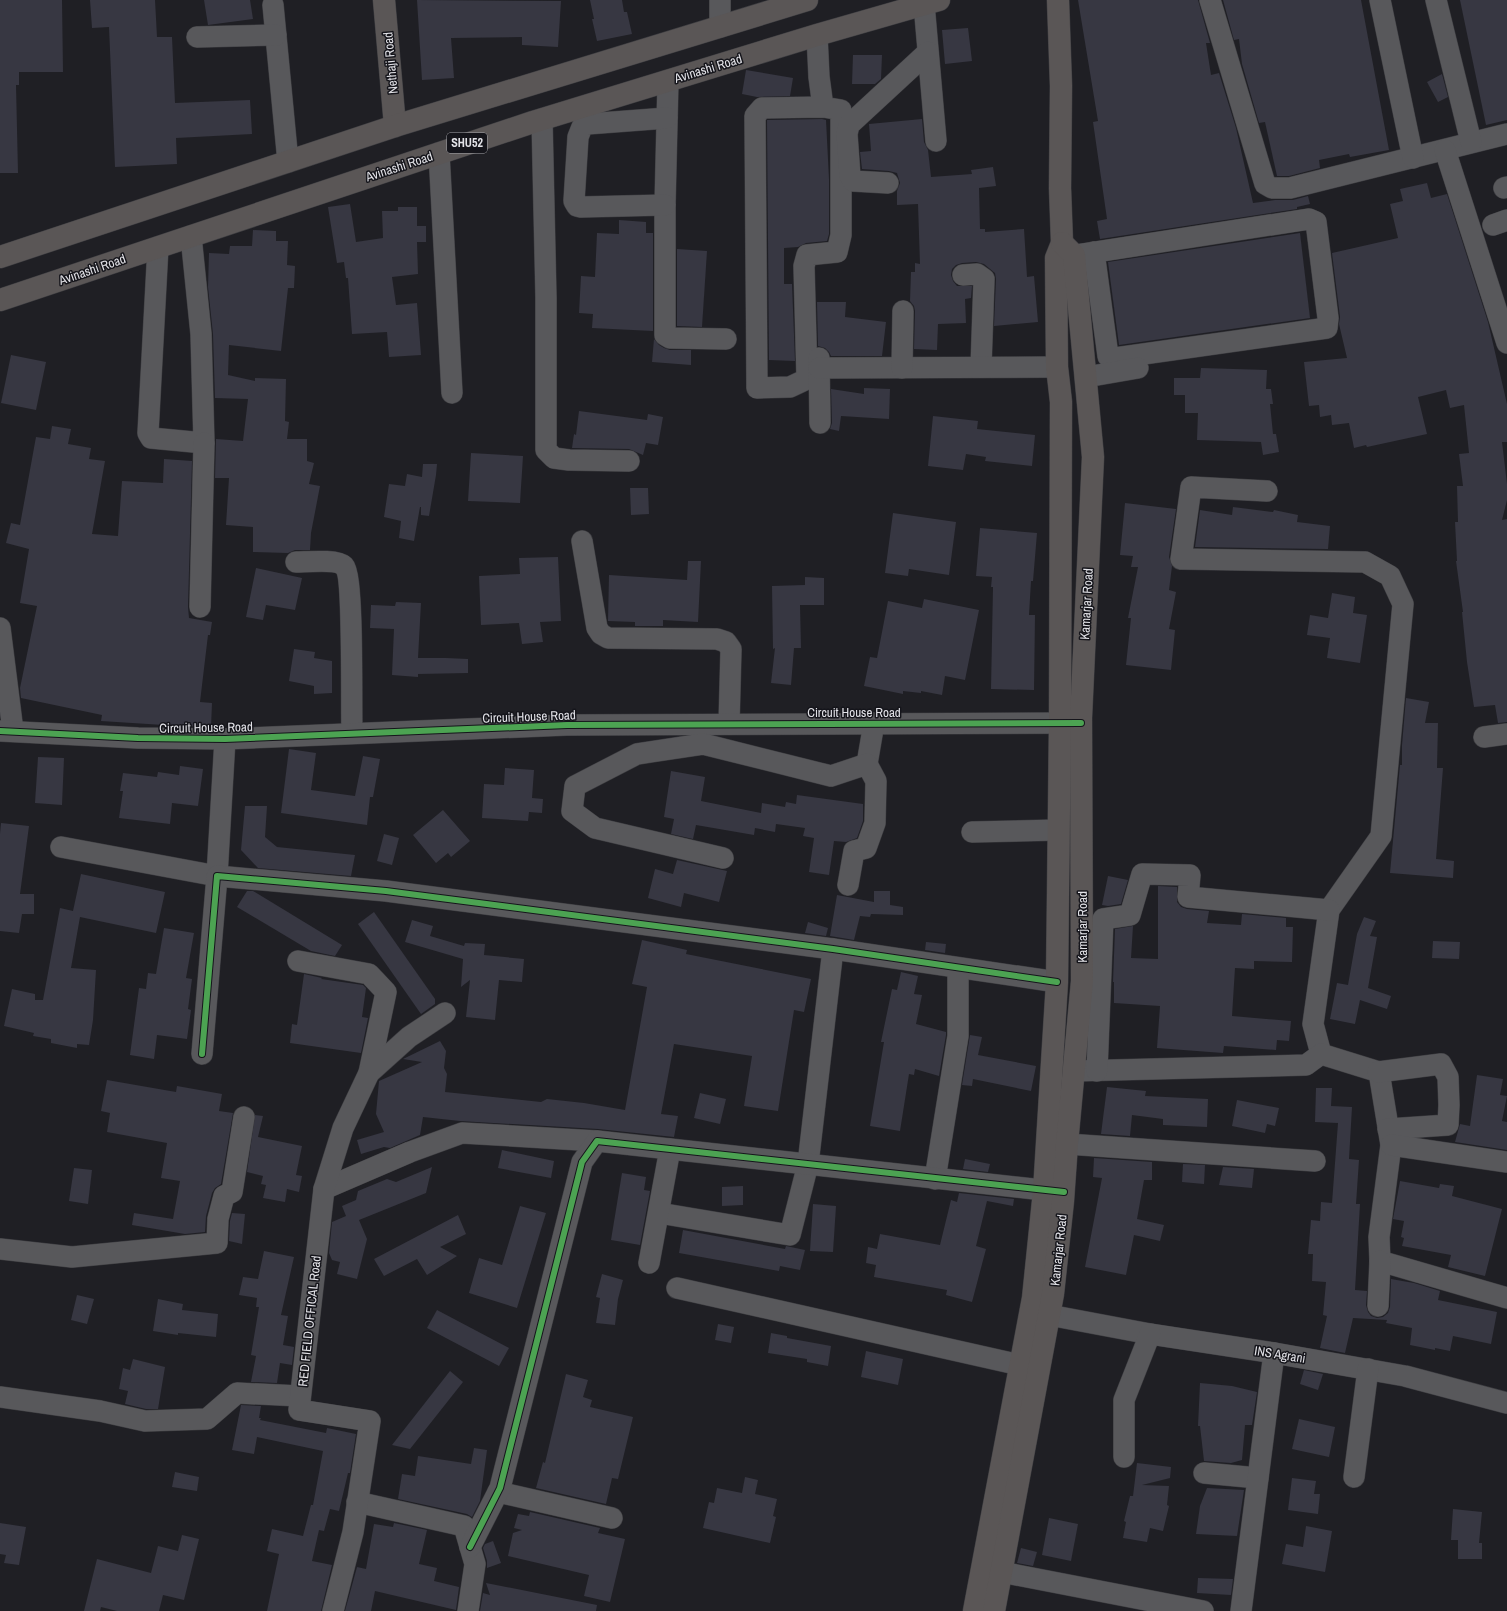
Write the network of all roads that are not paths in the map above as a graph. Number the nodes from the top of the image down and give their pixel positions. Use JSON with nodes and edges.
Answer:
{"nodes":[{"id":1,"x":384,"y":0,"type":"edge"},
{"id":2,"x":720,"y":0,"type":"edge"},
{"id":3,"x":807,"y":0,"type":"edge"},
{"id":4,"x":1058,"y":0,"type":"edge"},
{"id":5,"x":1210,"y":0,"type":"edge"},
{"id":6,"x":1380,"y":0,"type":"edge"},
{"id":7,"x":1436,"y":0,"type":"edge"},
{"id":8,"x":931,"y":2,"type":"edge"},
{"id":9,"x":273,"y":5,"type":"dead end"},
{"id":10,"x":720,"y":27,"type":"junction"},
{"id":11,"x":276,"y":35,"type":"junction"},
{"id":12,"x":817,"y":35,"type":"junction"},
{"id":13,"x":197,"y":37,"type":"dead end"},
{"id":14,"x":928,"y":52,"type":"junction"},
{"id":15,"x":668,"y":81,"type":"junction"},
{"id":16,"x":823,"y":107,"type":"junction"},
{"id":17,"x":667,"y":118,"type":"junction"},
{"id":18,"x":542,"y":119,"type":"junction"},
{"id":19,"x":395,"y":126,"type":"junction"},
{"id":20,"x":1507,"y":134,"type":"edge"},
{"id":21,"x":936,"y":141,"type":"dead end"},
{"id":22,"x":1471,"y":142,"type":"junction"},
{"id":23,"x":1445,"y":150,"type":"junction"},
{"id":24,"x":439,"y":153,"type":"junction"},
{"id":25,"x":1413,"y":158,"type":"junction"},
{"id":26,"x":288,"y":162,"type":"junction"},
{"id":27,"x":888,"y":182,"type":"dead end"},
{"id":28,"x":665,"y":205,"type":"junction"},
{"id":29,"x":191,"y":236,"type":"junction"},
{"id":30,"x":158,"y":247,"type":"junction"},
{"id":31,"x":1072,"y":252,"type":"junction"},
{"id":32,"x":0,"y":257,"type":"edge"},
{"id":33,"x":963,"y":275,"type":"dead end"},
{"id":34,"x":0,"y":300,"type":"edge"},
{"id":35,"x":819,"y":301,"type":"dead end"},
{"id":36,"x":903,"y":311,"type":"dead end"},
{"id":37,"x":726,"y":339,"type":"dead end"},
{"id":38,"x":1507,"y":343,"type":"edge"},
{"id":39,"x":1288,"y":345,"type":"dead end"},
{"id":40,"x":981,"y":367,"type":"junction"},
{"id":41,"x":1057,"y":367,"type":"junction"},
{"id":42,"x":819,"y":368,"type":"junction"},
{"id":43,"x":902,"y":368,"type":"junction"},
{"id":44,"x":1086,"y":377,"type":"junction"},
{"id":45,"x":452,"y":393,"type":"dead end"},
{"id":46,"x":820,"y":423,"type":"dead end"},
{"id":47,"x":204,"y":443,"type":"junction"},
{"id":48,"x":629,"y":461,"type":"dead end"},
{"id":49,"x":1267,"y":491,"type":"dead end"},
{"id":50,"x":582,"y":541,"type":"dead end"},
{"id":51,"x":296,"y":562,"type":"dead end"},
{"id":52,"x":200,"y":606,"type":"dead end"},
{"id":53,"x":0,"y":628,"type":"edge"},
{"id":54,"x":1060,"y":722,"type":"junction"},
{"id":55,"x":874,"y":723,"type":"junction"},
{"id":56,"x":1081,"y":723,"type":"junction"},
{"id":57,"x":729,"y":724,"type":"junction"},
{"id":58,"x":7,"y":731,"type":"edge"},
{"id":59,"x":352,"y":733,"type":"junction"},
{"id":60,"x":1507,"y":734,"type":"edge"},
{"id":61,"x":1484,"y":737,"type":"dead end"},
{"id":62,"x":225,"y":739,"type":"junction"},
{"id":63,"x":867,"y":764,"type":"junction"},
{"id":64,"x":1058,"y":830,"type":"junction"},
{"id":65,"x":972,"y":832,"type":"dead end"},
{"id":66,"x":61,"y":847,"type":"dead end"},
{"id":67,"x":723,"y":858,"type":"dead end"},
{"id":68,"x":217,"y":876,"type":"junction"},
{"id":69,"x":848,"y":885,"type":"dead end"},
{"id":70,"x":1329,"y":910,"type":"junction"},
{"id":71,"x":832,"y":949,"type":"junction"},
{"id":72,"x":298,"y":961,"type":"dead end"},
{"id":73,"x":958,"y":968,"type":"junction"},
{"id":74,"x":1056,"y":982,"type":"junction"},
{"id":75,"x":445,"y":1013,"type":"dead end"},
{"id":76,"x":202,"y":1054,"type":"dead end"},
{"id":77,"x":1321,"y":1054,"type":"junction"},
{"id":78,"x":1074,"y":1071,"type":"junction"},
{"id":79,"x":1097,"y":1071,"type":"junction"},
{"id":80,"x":1378,"y":1072,"type":"junction"},
{"id":81,"x":368,"y":1073,"type":"junction"},
{"id":82,"x":244,"y":1117,"type":"dead end"},
{"id":83,"x":1390,"y":1137,"type":"junction"},
{"id":84,"x":597,"y":1141,"type":"junction"},
{"id":85,"x":1067,"y":1144,"type":"junction"},
{"id":86,"x":670,"y":1149,"type":"junction"},
{"id":87,"x":1315,"y":1161,"type":"dead end"},
{"id":88,"x":1507,"y":1162,"type":"edge"},
{"id":89,"x":808,"y":1164,"type":"junction"},
{"id":90,"x":935,"y":1179,"type":"junction"},
{"id":91,"x":324,"y":1189,"type":"junction"},
{"id":92,"x":1054,"y":1192,"type":"junction"},
{"id":93,"x":659,"y":1213,"type":"junction"},
{"id":94,"x":0,"y":1249,"type":"edge"},
{"id":95,"x":1380,"y":1261,"type":"junction"},
{"id":96,"x":649,"y":1263,"type":"dead end"},
{"id":97,"x":677,"y":1288,"type":"dead end"},
{"id":98,"x":1507,"y":1298,"type":"edge"},
{"id":99,"x":1378,"y":1306,"type":"dead end"},
{"id":100,"x":1040,"y":1313,"type":"junction"},
{"id":101,"x":1150,"y":1334,"type":"junction"},
{"id":102,"x":1274,"y":1353,"type":"junction"},
{"id":103,"x":1020,"y":1365,"type":"junction"},
{"id":104,"x":1368,"y":1369,"type":"junction"},
{"id":105,"x":300,"y":1396,"type":"junction"},
{"id":106,"x":0,"y":1397,"type":"edge"},
{"id":107,"x":1507,"y":1403,"type":"edge"},
{"id":108,"x":1124,"y":1456,"type":"dead end"},
{"id":109,"x":1204,"y":1473,"type":"dead end"},
{"id":110,"x":1354,"y":1476,"type":"dead end"},
{"id":111,"x":1258,"y":1478,"type":"junction"},
{"id":112,"x":498,"y":1492,"type":"junction"},
{"id":113,"x":358,"y":1502,"type":"junction"},
{"id":114,"x":612,"y":1518,"type":"dead end"},
{"id":115,"x":470,"y":1547,"type":"junction"},
{"id":116,"x":1001,"y":1572,"type":"junction"},
{"id":117,"x":333,"y":1611,"type":"edge"},
{"id":118,"x":468,"y":1611,"type":"edge"},
{"id":119,"x":974,"y":1611,"type":"edge"},
{"id":120,"x":994,"y":1611,"type":"edge"},
{"id":121,"x":1203,"y":1611,"type":"edge"},
{"id":122,"x":1242,"y":1611,"type":"edge"}],
"edges":[{"from":1,"to":19,"type":"main road","name":"Nethaji Road"},
{"from":2,"to":10,"type":"street"},
{"from":3,"to":10,"type":"main road"},
{"from":4,"to":31,"type":"main road"},
{"from":5,"to":25,"type":"street"},
{"from":6,"to":25,"type":"street"},
{"from":7,"to":22,"type":"street"},
{"from":8,"to":12,"type":"main road","name":"Avinashi Road","number":"SHU52"},
{"from":8,"to":14,"type":"street"},
{"from":9,"to":11,"type":"street"},
{"from":10,"to":19,"type":"main road"},
{"from":11,"to":13,"type":"street"},
{"from":11,"to":26,"type":"street"},
{"from":12,"to":15,"type":"main road","name":"Avinashi Road","number":"SHU52"},
{"from":12,"to":16,"type":"street"},
{"from":14,"to":21,"type":"street"},
{"from":14,"to":27,"type":"street"},
{"from":15,"to":17,"type":"street"},
{"from":15,"to":18,"type":"main road","name":"Avinashi Road","number":"SHU52"},
{"from":16,"to":16,"type":"street"},
{"from":17,"to":28,"type":"street"},
{"from":17,"to":28,"type":"street"},
{"from":18,"to":24,"type":"main road","name":"Avinashi Road","number":"SHU52"},
{"from":18,"to":48,"type":"street"},
{"from":19,"to":26,"type":"main road"},
{"from":20,"to":22,"type":"street"},
{"from":22,"to":23,"type":"street"},
{"from":23,"to":25,"type":"street"},
{"from":23,"to":38,"type":"street"},
{"from":24,"to":29,"type":"main road","name":"Avinashi Road","number":"SHU52"},
{"from":24,"to":45,"type":"street"},
{"from":26,"to":32,"type":"main road"},
{"from":28,"to":37,"type":"street"},
{"from":29,"to":30,"type":"main road","name":"Avinashi Road","number":"SHU52"},
{"from":29,"to":47,"type":"street"},
{"from":30,"to":34,"type":"main road","name":"Avinashi Road","number":"SHU52"},
{"from":30,"to":47,"type":"street"},
{"from":31,"to":31,"type":"street"},
{"from":31,"to":41,"type":"main road"},
{"from":31,"to":44,"type":"main road","name":"Kamarjar Road"},
{"from":33,"to":40,"type":"street"},
{"from":35,"to":42,"type":"street"},
{"from":36,"to":43,"type":"street"},
{"from":39,"to":44,"type":"street"},
{"from":40,"to":41,"type":"street"},
{"from":40,"to":43,"type":"street"},
{"from":41,"to":54,"type":"main road"},
{"from":42,"to":43,"type":"street"},
{"from":42,"to":46,"type":"street"},
{"from":44,"to":56,"type":"main road","name":"Kamarjar Road"},
{"from":47,"to":52,"type":"street"},
{"from":49,"to":70,"type":"street"},
{"from":50,"to":57,"type":"street"},
{"from":51,"to":59,"type":"street"},
{"from":53,"to":58,"type":"street"},
{"from":54,"to":55,"type":"street","name":"Circuit House Road"},
{"from":54,"to":56,"type":"street","name":"Circuit House Road"},
{"from":54,"to":64,"type":"main road"},
{"from":55,"to":57,"type":"street","name":"Circuit House Road"},
{"from":55,"to":63,"type":"street"},
{"from":56,"to":78,"type":"main road","name":"Kamarjar Road"},
{"from":57,"to":59,"type":"street","name":"Circuit House Road"},
{"from":58,"to":62,"type":"street","name":"Circuit House Road"},
{"from":59,"to":62,"type":"street","name":"Circuit House Road"},
{"from":60,"to":61,"type":"street"},
{"from":62,"to":68,"type":"street"},
{"from":63,"to":67,"type":"street"},
{"from":63,"to":69,"type":"street"},
{"from":64,"to":65,"type":"street"},
{"from":64,"to":74,"type":"main road"},
{"from":66,"to":68,"type":"street"},
{"from":68,"to":71,"type":"street"},
{"from":68,"to":76,"type":"street"},
{"from":70,"to":77,"type":"street"},
{"from":70,"to":79,"type":"street"},
{"from":71,"to":73,"type":"street"},
{"from":71,"to":89,"type":"street"},
{"from":72,"to":81,"type":"street"},
{"from":73,"to":74,"type":"street"},
{"from":73,"to":90,"type":"street"},
{"from":74,"to":92,"type":"main road"},
{"from":75,"to":81,"type":"street","name":"RED FIELD OFFICAL Road"},
{"from":77,"to":79,"type":"street"},
{"from":77,"to":80,"type":"street"},
{"from":78,"to":79,"type":"street"},
{"from":78,"to":85,"type":"main road","name":"Kamarjar Road"},
{"from":80,"to":83,"type":"street"},
{"from":80,"to":83,"type":"street"},
{"from":81,"to":91,"type":"street","name":"RED FIELD OFFICAL Road"},
{"from":82,"to":94,"type":"street"},
{"from":83,"to":88,"type":"street"},
{"from":83,"to":95,"type":"street"},
{"from":84,"to":86,"type":"street"},
{"from":84,"to":91,"type":"street"},
{"from":84,"to":112,"type":"street"},
{"from":85,"to":87,"type":"street"},
{"from":85,"to":92,"type":"main road","name":"Kamarjar Road"},
{"from":86,"to":89,"type":"street"},
{"from":86,"to":93,"type":"street"},
{"from":89,"to":90,"type":"street"},
{"from":89,"to":93,"type":"street"},
{"from":90,"to":92,"type":"street"},
{"from":91,"to":105,"type":"street","name":"RED FIELD OFFICAL Road"},
{"from":92,"to":100,"type":"main road","name":"Kamarjar Road"},
{"from":93,"to":96,"type":"street"},
{"from":95,"to":98,"type":"street"},
{"from":95,"to":99,"type":"street"},
{"from":97,"to":103,"type":"street"},
{"from":100,"to":101,"type":"street","name":"INS Agrani"},
{"from":100,"to":103,"type":"main road"},
{"from":100,"to":116,"type":"main road","name":"Kamarjar Road"},
{"from":101,"to":102,"type":"street","name":"INS Agrani"},
{"from":101,"to":108,"type":"street"},
{"from":102,"to":104,"type":"street","name":"INS Agrani"},
{"from":102,"to":111,"type":"street"},
{"from":103,"to":119,"type":"main road"},
{"from":104,"to":107,"type":"street","name":"INS Agrani"},
{"from":104,"to":110,"type":"street"},
{"from":105,"to":106,"type":"street"},
{"from":105,"to":113,"type":"street","name":"RED FIELD OFFICAL Road"},
{"from":109,"to":111,"type":"street"},
{"from":111,"to":122,"type":"street"},
{"from":112,"to":114,"type":"street"},
{"from":112,"to":115,"type":"street"},
{"from":113,"to":115,"type":"street"},
{"from":113,"to":117,"type":"street","name":"RED FIELD OFFICAL Road"},
{"from":115,"to":118,"type":"street"},
{"from":116,"to":120,"type":"main road","name":"Kamarjar Road"},
{"from":116,"to":121,"type":"street"}]}
